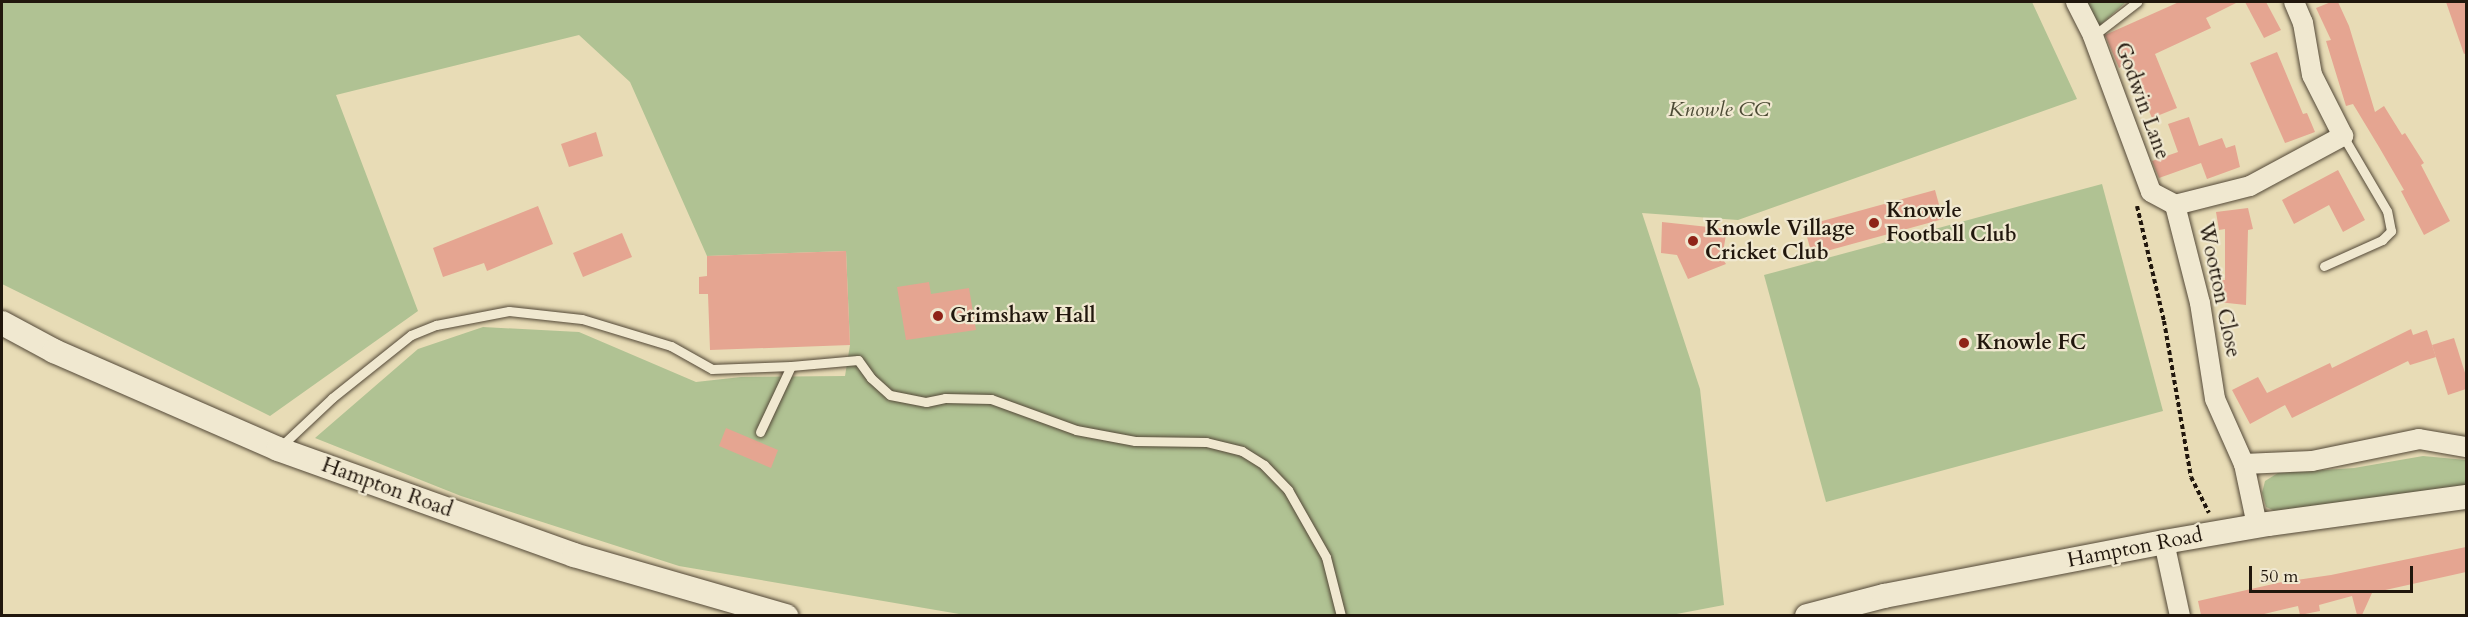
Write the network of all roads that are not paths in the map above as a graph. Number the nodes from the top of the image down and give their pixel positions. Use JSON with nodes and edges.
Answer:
{"nodes":[{"id":1,"x":2076,"y":2,"type":"edge"},
{"id":2,"x":2137,"y":2,"type":"edge"},
{"id":3,"x":2294,"y":2,"type":"edge"},
{"id":4,"x":2093,"y":36,"type":"junction"},
{"id":5,"x":2343,"y":136,"type":"junction"},
{"id":6,"x":2175,"y":205,"type":"junction"},
{"id":7,"x":2324,"y":266,"type":"dead end"},
{"id":8,"x":2,"y":323,"type":"edge"},
{"id":9,"x":791,"y":366,"type":"junction"},
{"id":10,"x":760,"y":432,"type":"dead end"},
{"id":11,"x":2466,"y":447,"type":"edge"},
{"id":12,"x":278,"y":449,"type":"junction"},
{"id":13,"x":2244,"y":464,"type":"junction"},
{"id":14,"x":2466,"y":497,"type":"edge"},
{"id":15,"x":2257,"y":525,"type":"junction"},
{"id":16,"x":2164,"y":542,"type":"junction"},
{"id":17,"x":786,"y":615,"type":"edge"},
{"id":18,"x":1341,"y":615,"type":"edge"},
{"id":19,"x":1807,"y":615,"type":"edge"},
{"id":20,"x":2180,"y":615,"type":"edge"}],
"edges":[{"from":1,"to":4,"type":"street","name":"Godwin Lane"},
{"from":2,"to":4,"type":"lane"},
{"from":3,"to":5,"type":"street"},
{"from":4,"to":6,"type":"street","name":"Godwin Lane"},
{"from":5,"to":6,"type":"street","name":"Wootton Close"},
{"from":5,"to":7,"type":"lane"},
{"from":6,"to":13,"type":"street","name":"Wootton Close"},
{"from":8,"to":12,"type":"street","name":"Hampton Road"},
{"from":9,"to":10,"type":"lane"},
{"from":9,"to":12,"type":"lane"},
{"from":9,"to":18,"type":"lane"},
{"from":11,"to":13,"type":"street"},
{"from":12,"to":17,"type":"street","name":"Hampton Road"},
{"from":13,"to":15,"type":"street","name":"Wootton Close"},
{"from":14,"to":15,"type":"street","name":"Hampton Road"},
{"from":15,"to":16,"type":"street","name":"Hampton Road"},
{"from":16,"to":19,"type":"street","name":"Hampton Road"},
{"from":16,"to":20,"type":"street"}]}
